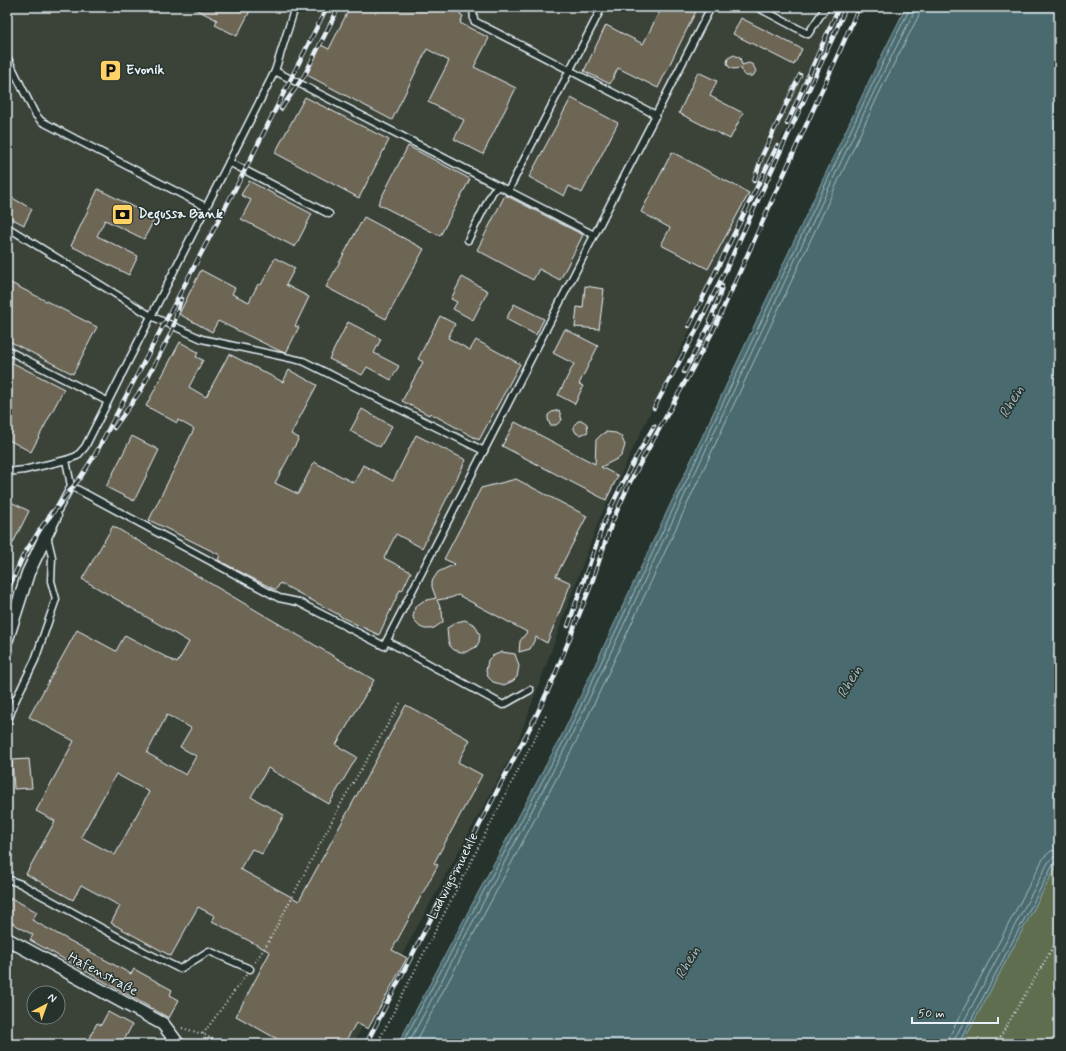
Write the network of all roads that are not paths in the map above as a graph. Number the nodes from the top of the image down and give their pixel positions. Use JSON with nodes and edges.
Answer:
{"nodes":[{"id":1,"x":295,"y":7,"type":"edge"},
{"id":2,"x":473,"y":7,"type":"edge"},
{"id":3,"x":602,"y":7,"type":"edge"},
{"id":4,"x":711,"y":7,"type":"edge"},
{"id":5,"x":757,"y":7,"type":"edge"},
{"id":6,"x":826,"y":7,"type":"edge"},
{"id":7,"x":7,"y":57,"type":"edge"},
{"id":8,"x":569,"y":70,"type":"junction"},
{"id":9,"x":275,"y":71,"type":"junction"},
{"id":10,"x":656,"y":115,"type":"junction"},
{"id":11,"x":229,"y":162,"type":"junction"},
{"id":12,"x":499,"y":186,"type":"junction"},
{"id":13,"x":508,"y":191,"type":"junction"},
{"id":14,"x":206,"y":207,"type":"junction"},
{"id":15,"x":329,"y":214,"type":"dead end"},
{"id":16,"x":7,"y":227,"type":"edge"},
{"id":17,"x":594,"y":235,"type":"junction"},
{"id":18,"x":468,"y":240,"type":"dead end"},
{"id":19,"x":151,"y":316,"type":"junction"},
{"id":20,"x":7,"y":350,"type":"edge"},
{"id":21,"x":107,"y":401,"type":"junction"},
{"id":22,"x":484,"y":451,"type":"junction"},
{"id":23,"x":66,"y":460,"type":"junction"},
{"id":24,"x":7,"y":472,"type":"edge"},
{"id":25,"x":72,"y":486,"type":"junction"},
{"id":26,"x":55,"y":516,"type":"joint"},
{"id":27,"x":46,"y":534,"type":"junction"},
{"id":28,"x":7,"y":639,"type":"edge"},
{"id":29,"x":387,"y":641,"type":"junction"},
{"id":30,"x":530,"y":690,"type":"dead end"},
{"id":31,"x":7,"y":722,"type":"edge"},
{"id":32,"x":7,"y":879,"type":"edge"},
{"id":33,"x":7,"y":939,"type":"edge"},
{"id":34,"x":250,"y":969,"type":"road end"},
{"id":35,"x":178,"y":1044,"type":"edge"}],
"edges":[{"from":1,"to":9,"type":"lane"},
{"from":2,"to":8,"type":"lane"},
{"from":3,"to":8,"type":"lane"},
{"from":4,"to":10,"type":"lane"},
{"from":5,"to":6,"type":"lane"},
{"from":7,"to":14,"type":"lane"},
{"from":8,"to":10,"type":"lane"},
{"from":8,"to":13,"type":"lane"},
{"from":9,"to":11,"type":"lane"},
{"from":9,"to":12,"type":"lane"},
{"from":10,"to":17,"type":"lane"},
{"from":11,"to":14,"type":"lane"},
{"from":11,"to":15,"type":"lane"},
{"from":12,"to":13,"type":"lane"},
{"from":12,"to":18,"type":"lane"},
{"from":13,"to":17,"type":"lane"},
{"from":14,"to":19,"type":"lane"},
{"from":16,"to":19,"type":"lane"},
{"from":17,"to":22,"type":"lane"},
{"from":19,"to":21,"type":"lane"},
{"from":19,"to":22,"type":"lane"},
{"from":20,"to":21,"type":"lane"},
{"from":21,"to":23,"type":"lane"},
{"from":22,"to":29,"type":"lane"},
{"from":23,"to":24,"type":"lane"},
{"from":23,"to":25,"type":"lane"},
{"from":25,"to":26,"type":"lane"},
{"from":25,"to":29,"type":"lane"},
{"from":26,"to":27,"type":"street"},
{"from":27,"to":28,"type":"street"},
{"from":27,"to":31,"type":"lane"},
{"from":29,"to":30,"type":"lane"},
{"from":32,"to":34,"type":"lane"},
{"from":33,"to":35,"type":"street","name":"Hafenstraße"}]}
